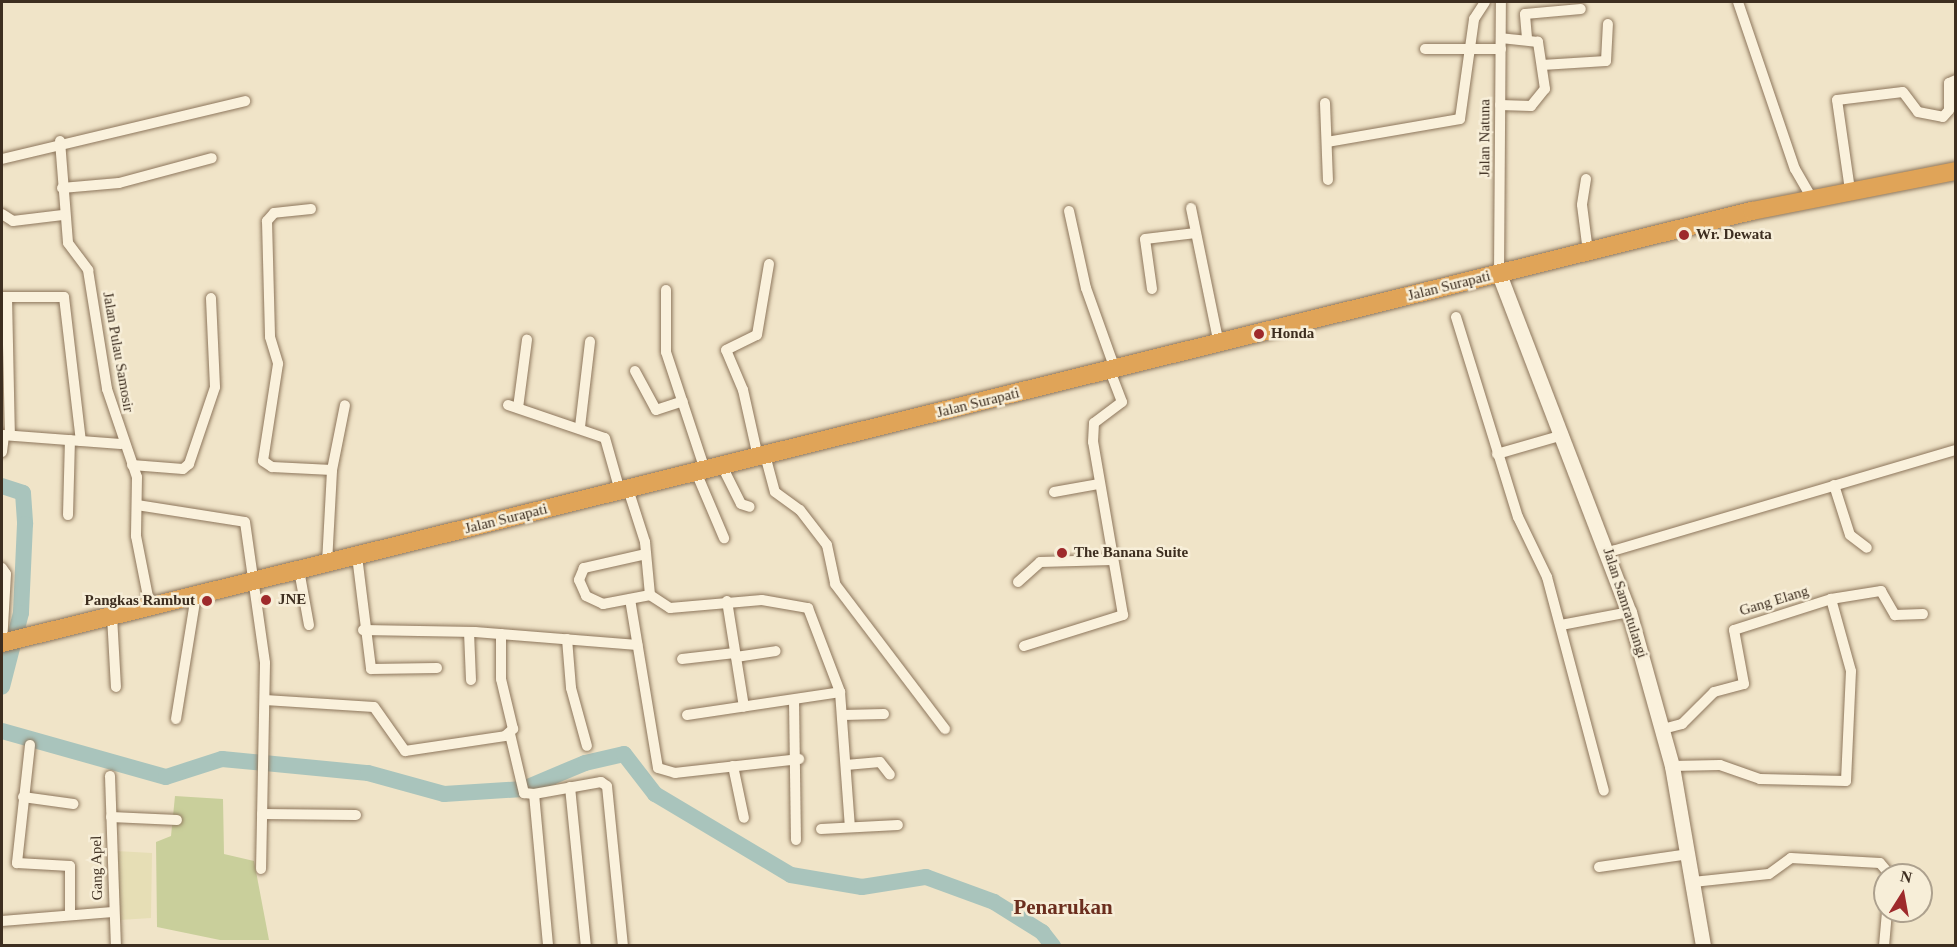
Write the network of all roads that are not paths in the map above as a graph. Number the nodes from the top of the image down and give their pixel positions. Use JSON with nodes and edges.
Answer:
{"nodes":[{"id":1,"x":1485,"y":2,"type":"edge"},
{"id":2,"x":1501,"y":2,"type":"edge"},
{"id":3,"x":1738,"y":2,"type":"edge"},
{"id":4,"x":1581,"y":9,"type":"dead end"},
{"id":5,"x":1608,"y":24,"type":"dead end"},
{"id":6,"x":1527,"y":38,"type":"junction"},
{"id":7,"x":1501,"y":44,"type":"junction"},
{"id":8,"x":1471,"y":48,"type":"junction"},
{"id":9,"x":1425,"y":49,"type":"dead end"},
{"id":10,"x":1542,"y":65,"type":"junction"},
{"id":11,"x":1956,"y":80,"type":"edge"},
{"id":12,"x":245,"y":101,"type":"dead end"},
{"id":13,"x":1325,"y":103,"type":"dead end"},
{"id":14,"x":1500,"y":105,"type":"junction"},
{"id":15,"x":60,"y":141,"type":"junction"},
{"id":16,"x":1327,"y":142,"type":"junction"},
{"id":17,"x":212,"y":158,"type":"dead end"},
{"id":18,"x":2,"y":159,"type":"edge"},
{"id":19,"x":1956,"y":171,"type":"edge"},
{"id":20,"x":1586,"y":179,"type":"dead end"},
{"id":21,"x":1328,"y":180,"type":"dead end"},
{"id":22,"x":62,"y":188,"type":"junction"},
{"id":23,"x":1850,"y":190,"type":"junction"},
{"id":24,"x":1811,"y":196,"type":"junction"},
{"id":25,"x":1191,"y":208,"type":"dead end"},
{"id":26,"x":311,"y":209,"type":"dead end"},
{"id":27,"x":1070,"y":211,"type":"dead end"},
{"id":28,"x":2,"y":214,"type":"edge"},
{"id":29,"x":63,"y":215,"type":"junction"},
{"id":30,"x":1196,"y":232,"type":"junction"},
{"id":31,"x":1588,"y":252,"type":"junction"},
{"id":32,"x":769,"y":264,"type":"dead end"},
{"id":33,"x":1499,"y":274,"type":"junction"},
{"id":34,"x":1152,"y":289,"type":"dead end"},
{"id":35,"x":666,"y":290,"type":"dead end"},
{"id":36,"x":4,"y":297,"type":"edge"},
{"id":37,"x":211,"y":298,"type":"dead end"},
{"id":38,"x":1456,"y":317,"type":"dead end"},
{"id":39,"x":526,"y":340,"type":"dead end"},
{"id":40,"x":590,"y":342,"type":"dead end"},
{"id":41,"x":1219,"y":344,"type":"junction"},
{"id":42,"x":1112,"y":370,"type":"junction"},
{"id":43,"x":635,"y":371,"type":"dead end"},
{"id":44,"x":683,"y":401,"type":"junction"},
{"id":45,"x":345,"y":405,"type":"dead end"},
{"id":46,"x":580,"y":427,"type":"junction"},
{"id":47,"x":5,"y":435,"type":"edge"},
{"id":48,"x":1563,"y":435,"type":"junction"},
{"id":49,"x":76,"y":440,"type":"junction"},
{"id":50,"x":121,"y":444,"type":"junction"},
{"id":51,"x":1956,"y":450,"type":"edge"},
{"id":52,"x":2,"y":452,"type":"edge"},
{"id":53,"x":1497,"y":454,"type":"junction"},
{"id":54,"x":761,"y":456,"type":"junction"},
{"id":55,"x":132,"y":465,"type":"junction"},
{"id":56,"x":708,"y":469,"type":"junction"},
{"id":57,"x":332,"y":470,"type":"junction"},
{"id":58,"x":1099,"y":484,"type":"junction"},
{"id":59,"x":1834,"y":485,"type":"junction"},
{"id":60,"x":624,"y":490,"type":"junction"},
{"id":61,"x":1054,"y":492,"type":"dead end"},
{"id":62,"x":137,"y":505,"type":"junction"},
{"id":63,"x":750,"y":507,"type":"dead end"},
{"id":64,"x":68,"y":514,"type":"dead end"},
{"id":65,"x":724,"y":538,"type":"dead end"},
{"id":66,"x":1867,"y":548,"type":"dead end"},
{"id":67,"x":1609,"y":552,"type":"junction"},
{"id":68,"x":646,"y":554,"type":"junction"},
{"id":69,"x":357,"y":556,"type":"junction"},
{"id":70,"x":1112,"y":560,"type":"junction"},
{"id":71,"x":327,"y":563,"type":"junction"},
{"id":72,"x":2,"y":568,"type":"edge"},
{"id":73,"x":299,"y":570,"type":"junction"},
{"id":74,"x":250,"y":582,"type":"junction"},
{"id":75,"x":1018,"y":582,"type":"dead end"},
{"id":76,"x":650,"y":595,"type":"junction"},
{"id":77,"x":195,"y":596,"type":"junction"},
{"id":78,"x":630,"y":599,"type":"junction"},
{"id":79,"x":1831,"y":600,"type":"junction"},
{"id":80,"x":727,"y":601,"type":"junction"},
{"id":81,"x":150,"y":607,"type":"junction"},
{"id":82,"x":1629,"y":612,"type":"junction"},
{"id":83,"x":1923,"y":614,"type":"dead end"},
{"id":84,"x":112,"y":616,"type":"junction"},
{"id":85,"x":309,"y":625,"type":"dead end"},
{"id":86,"x":1561,"y":625,"type":"junction"},
{"id":87,"x":363,"y":630,"type":"junction"},
{"id":88,"x":469,"y":632,"type":"junction"},
{"id":89,"x":501,"y":634,"type":"junction"},
{"id":90,"x":567,"y":639,"type":"junction"},
{"id":91,"x":4,"y":643,"type":"edge"},
{"id":92,"x":637,"y":645,"type":"junction"},
{"id":93,"x":1024,"y":646,"type":"dead end"},
{"id":94,"x":776,"y":651,"type":"dead end"},
{"id":95,"x":736,"y":655,"type":"junction"},
{"id":96,"x":682,"y":659,"type":"dead end"},
{"id":97,"x":437,"y":668,"type":"dead end"},
{"id":98,"x":471,"y":680,"type":"dead end"},
{"id":99,"x":116,"y":687,"type":"dead end"},
{"id":100,"x":840,"y":692,"type":"junction"},
{"id":101,"x":265,"y":700,"type":"junction"},
{"id":102,"x":794,"y":700,"type":"junction"},
{"id":103,"x":744,"y":707,"type":"junction"},
{"id":104,"x":885,"y":714,"type":"dead end"},
{"id":105,"x":687,"y":715,"type":"dead end"},
{"id":106,"x":843,"y":715,"type":"junction"},
{"id":107,"x":176,"y":719,"type":"dead end"},
{"id":108,"x":945,"y":729,"type":"dead end"},
{"id":109,"x":1663,"y":729,"type":"junction"},
{"id":110,"x":510,"y":734,"type":"junction"},
{"id":111,"x":30,"y":745,"type":"dead end"},
{"id":112,"x":587,"y":746,"type":"dead end"},
{"id":113,"x":799,"y":759,"type":"junction"},
{"id":114,"x":846,"y":765,"type":"junction"},
{"id":115,"x":733,"y":766,"type":"junction"},
{"id":116,"x":1672,"y":766,"type":"junction"},
{"id":117,"x":890,"y":775,"type":"dead end"},
{"id":118,"x":110,"y":776,"type":"dead end"},
{"id":119,"x":570,"y":786,"type":"junction"},
{"id":120,"x":1604,"y":791,"type":"dead end"},
{"id":121,"x":529,"y":794,"type":"junction"},
{"id":122,"x":23,"y":797,"type":"junction"},
{"id":123,"x":74,"y":804,"type":"dead end"},
{"id":124,"x":262,"y":814,"type":"junction"},
{"id":125,"x":356,"y":815,"type":"dead end"},
{"id":126,"x":111,"y":817,"type":"junction"},
{"id":127,"x":744,"y":818,"type":"dead end"},
{"id":128,"x":177,"y":820,"type":"dead end"},
{"id":129,"x":898,"y":825,"type":"dead end"},
{"id":130,"x":850,"y":827,"type":"junction"},
{"id":131,"x":821,"y":830,"type":"dead end"},
{"id":132,"x":796,"y":840,"type":"dead end"},
{"id":133,"x":1689,"y":854,"type":"junction"},
{"id":134,"x":1880,"y":863,"type":"edge"},
{"id":135,"x":1599,"y":867,"type":"dead end"},
{"id":136,"x":261,"y":869,"type":"dead end"},
{"id":137,"x":1693,"y":882,"type":"junction"},
{"id":138,"x":113,"y":912,"type":"junction"},
{"id":139,"x":70,"y":915,"type":"junction"},
{"id":140,"x":2,"y":921,"type":"edge"},
{"id":141,"x":1886,"y":923,"type":"edge"},
{"id":142,"x":116,"y":945,"type":"edge"},
{"id":143,"x":548,"y":945,"type":"edge"},
{"id":144,"x":586,"y":945,"type":"edge"},
{"id":145,"x":623,"y":945,"type":"edge"},
{"id":146,"x":1703,"y":945,"type":"edge"},
{"id":147,"x":1884,"y":945,"type":"edge"}],
"edges":[{"from":1,"to":8,"type":"street"},
{"from":2,"to":7,"type":"street","name":"Jalan Natuna"},
{"from":3,"to":24,"type":"street"},
{"from":4,"to":6,"type":"street"},
{"from":5,"to":10,"type":"street"},
{"from":6,"to":7,"type":"street"},
{"from":6,"to":10,"type":"street"},
{"from":7,"to":8,"type":"street"},
{"from":7,"to":14,"type":"street","name":"Jalan Natuna"},
{"from":8,"to":9,"type":"street"},
{"from":8,"to":16,"type":"street"},
{"from":10,"to":14,"type":"street"},
{"from":11,"to":23,"type":"street"},
{"from":12,"to":15,"type":"street"},
{"from":13,"to":16,"type":"street"},
{"from":14,"to":33,"type":"street","name":"Jalan Natuna"},
{"from":15,"to":18,"type":"street"},
{"from":15,"to":22,"type":"street","name":"Jalan Pulau Samosir"},
{"from":16,"to":21,"type":"street"},
{"from":17,"to":22,"type":"street"},
{"from":19,"to":23,"type":"highway","name":"Jalan Surapati"},
{"from":20,"to":31,"type":"street"},
{"from":22,"to":29,"type":"street","name":"Jalan Pulau Samosir"},
{"from":23,"to":24,"type":"highway","name":"Jalan Surapati"},
{"from":24,"to":31,"type":"highway","name":"Jalan Surapati"},
{"from":25,"to":30,"type":"street"},
{"from":26,"to":57,"type":"street"},
{"from":27,"to":42,"type":"street"},
{"from":28,"to":29,"type":"street"},
{"from":29,"to":50,"type":"street","name":"Jalan Pulau Samosir"},
{"from":30,"to":34,"type":"street"},
{"from":30,"to":41,"type":"street"},
{"from":31,"to":33,"type":"highway","name":"Jalan Surapati"},
{"from":32,"to":54,"type":"street"},
{"from":33,"to":41,"type":"highway","name":"Jalan Surapati"},
{"from":33,"to":48,"type":"main road","name":"Jalan Samratulangi"},
{"from":35,"to":44,"type":"street"},
{"from":36,"to":47,"type":"street"},
{"from":36,"to":49,"type":"street"},
{"from":37,"to":55,"type":"street"},
{"from":38,"to":53,"type":"street"},
{"from":39,"to":46,"type":"street"},
{"from":40,"to":46,"type":"street"},
{"from":41,"to":42,"type":"highway","name":"Jalan Surapati"},
{"from":42,"to":54,"type":"highway","name":"Jalan Surapati"},
{"from":42,"to":58,"type":"street"},
{"from":43,"to":44,"type":"street"},
{"from":44,"to":56,"type":"street"},
{"from":45,"to":57,"type":"street"},
{"from":46,"to":60,"type":"street"},
{"from":47,"to":49,"type":"street"},
{"from":47,"to":52,"type":"street"},
{"from":48,"to":53,"type":"street"},
{"from":48,"to":67,"type":"main road","name":"Jalan Samratulangi"},
{"from":49,"to":50,"type":"street"},
{"from":49,"to":64,"type":"street"},
{"from":50,"to":55,"type":"street","name":"Jalan Pulau Samosir"},
{"from":51,"to":59,"type":"street"},
{"from":53,"to":86,"type":"street"},
{"from":54,"to":56,"type":"highway","name":"Jalan Surapati"},
{"from":54,"to":108,"type":"street"},
{"from":55,"to":62,"type":"street","name":"Jalan Pulau Samosir"},
{"from":56,"to":60,"type":"highway","name":"Jalan Surapati"},
{"from":56,"to":63,"type":"street"},
{"from":56,"to":65,"type":"street"},
{"from":57,"to":71,"type":"street"},
{"from":58,"to":61,"type":"street"},
{"from":58,"to":70,"type":"street"},
{"from":59,"to":66,"type":"street"},
{"from":59,"to":67,"type":"street"},
{"from":60,"to":68,"type":"street"},
{"from":60,"to":69,"type":"highway","name":"Jalan Surapati"},
{"from":62,"to":74,"type":"street"},
{"from":62,"to":81,"type":"street","name":"Jalan Pulau Samosir"},
{"from":67,"to":82,"type":"main road","name":"Jalan Samratulangi"},
{"from":68,"to":76,"type":"street"},
{"from":68,"to":78,"type":"street"},
{"from":69,"to":71,"type":"highway","name":"Jalan Surapati"},
{"from":69,"to":87,"type":"street"},
{"from":70,"to":75,"type":"street"},
{"from":70,"to":93,"type":"street"},
{"from":71,"to":73,"type":"highway","name":"Jalan Surapati"},
{"from":72,"to":91,"type":"street"},
{"from":73,"to":74,"type":"highway","name":"Jalan Surapati"},
{"from":73,"to":85,"type":"street"},
{"from":74,"to":77,"type":"highway","name":"Jalan Surapati"},
{"from":74,"to":101,"type":"street"},
{"from":76,"to":78,"type":"street"},
{"from":76,"to":80,"type":"street"},
{"from":77,"to":81,"type":"highway","name":"Jalan Surapati"},
{"from":77,"to":107,"type":"street"},
{"from":78,"to":92,"type":"street"},
{"from":79,"to":83,"type":"street","name":"Gang Elang"},
{"from":79,"to":109,"type":"street","name":"Gang Elang"},
{"from":79,"to":116,"type":"street"},
{"from":80,"to":95,"type":"street"},
{"from":80,"to":100,"type":"street"},
{"from":81,"to":84,"type":"highway","name":"Jalan Surapati"},
{"from":82,"to":86,"type":"street"},
{"from":82,"to":109,"type":"main road","name":"Jalan Samratulangi"},
{"from":84,"to":91,"type":"highway","name":"Jalan Surapati"},
{"from":84,"to":99,"type":"street"},
{"from":86,"to":120,"type":"street"},
{"from":87,"to":88,"type":"street"},
{"from":87,"to":97,"type":"street"},
{"from":88,"to":89,"type":"street"},
{"from":88,"to":98,"type":"street"},
{"from":89,"to":90,"type":"street"},
{"from":89,"to":110,"type":"street"},
{"from":90,"to":92,"type":"street"},
{"from":90,"to":112,"type":"street"},
{"from":92,"to":115,"type":"street"},
{"from":94,"to":95,"type":"street"},
{"from":95,"to":96,"type":"street"},
{"from":95,"to":103,"type":"street"},
{"from":100,"to":102,"type":"street"},
{"from":100,"to":106,"type":"street"},
{"from":101,"to":110,"type":"street"},
{"from":101,"to":124,"type":"street"},
{"from":102,"to":103,"type":"street"},
{"from":102,"to":113,"type":"street"},
{"from":103,"to":105,"type":"street"},
{"from":104,"to":106,"type":"street"},
{"from":106,"to":114,"type":"street"},
{"from":109,"to":116,"type":"main road","name":"Jalan Samratulangi"},
{"from":110,"to":121,"type":"street"},
{"from":111,"to":122,"type":"street","name":"Gang Apel"},
{"from":113,"to":115,"type":"street"},
{"from":113,"to":132,"type":"street"},
{"from":114,"to":117,"type":"street"},
{"from":114,"to":130,"type":"street"},
{"from":115,"to":127,"type":"street"},
{"from":116,"to":133,"type":"main road","name":"Jalan Samratulangi"},
{"from":118,"to":126,"type":"street","name":"Gang Apel"},
{"from":119,"to":121,"type":"street"},
{"from":119,"to":144,"type":"street"},
{"from":119,"to":145,"type":"street"},
{"from":121,"to":143,"type":"street"},
{"from":122,"to":123,"type":"street"},
{"from":122,"to":139,"type":"street","name":"Gang Apel"},
{"from":124,"to":125,"type":"street"},
{"from":124,"to":136,"type":"street"},
{"from":126,"to":128,"type":"street","name":"Gang Apel"},
{"from":126,"to":138,"type":"street","name":"Gang Apel"},
{"from":129,"to":130,"type":"street"},
{"from":130,"to":131,"type":"street"},
{"from":133,"to":135,"type":"street"},
{"from":133,"to":137,"type":"main road","name":"Jalan Samratulangi"},
{"from":134,"to":137,"type":"street"},
{"from":137,"to":146,"type":"main road","name":"Jalan Samratulangi"},
{"from":138,"to":139,"type":"street","name":"Gang Apel"},
{"from":138,"to":142,"type":"street"},
{"from":139,"to":140,"type":"street","name":"Gang Apel"},
{"from":141,"to":147,"type":"street"}]}
